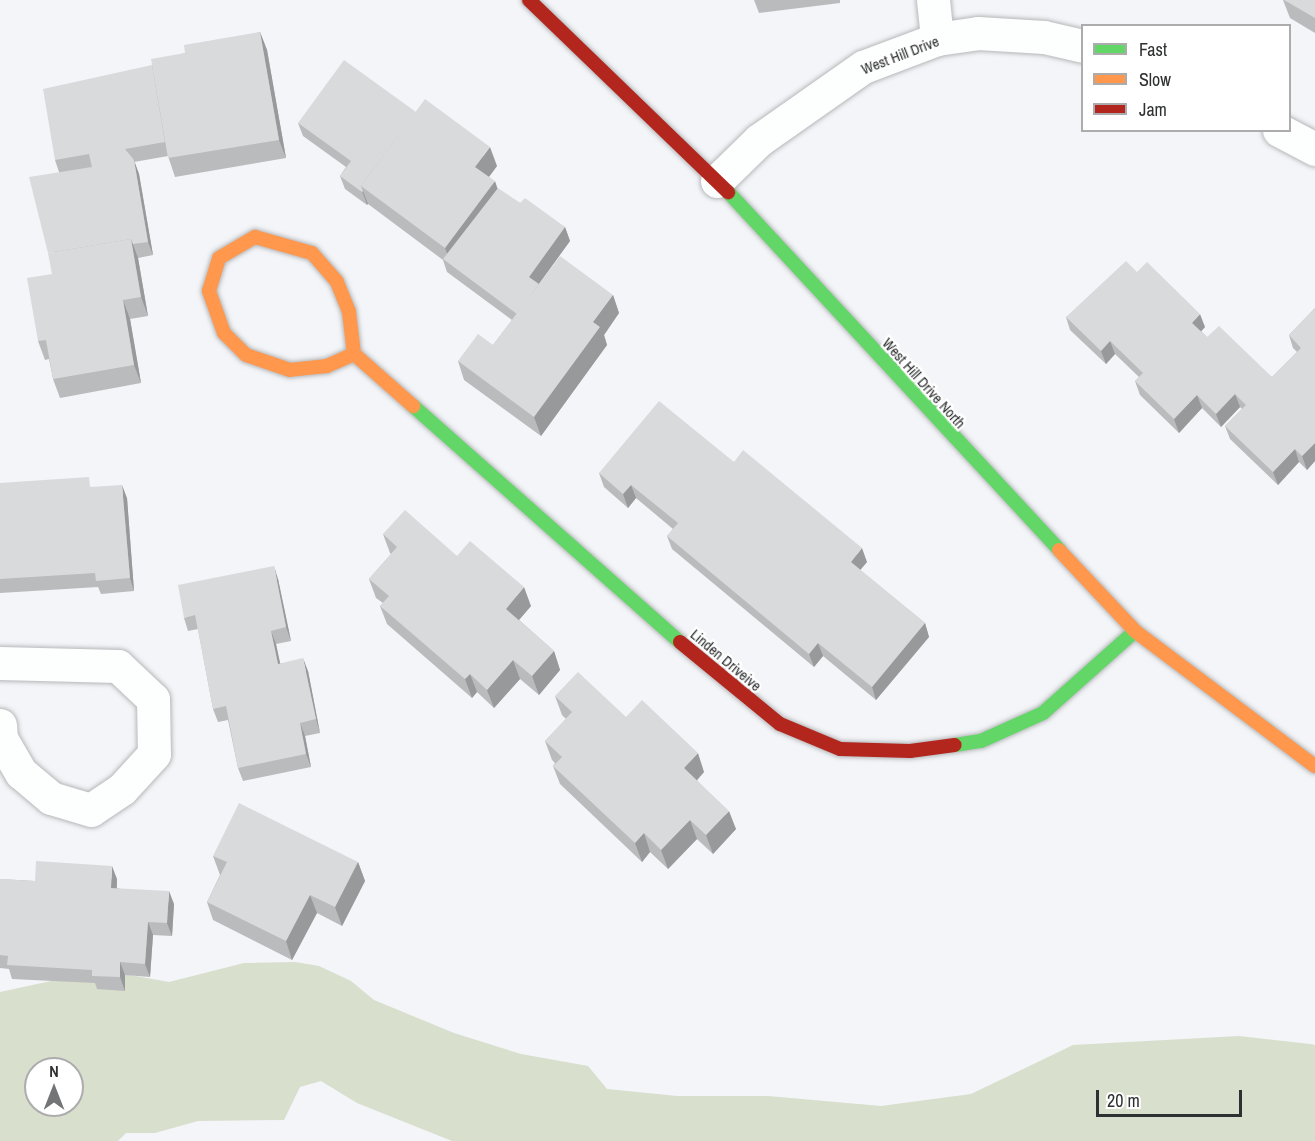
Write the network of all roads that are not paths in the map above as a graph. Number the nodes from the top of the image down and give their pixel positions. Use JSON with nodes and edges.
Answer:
{"nodes":[{"id":1,"x":529,"y":0,"type":"edge"},
{"id":2,"x":933,"y":0,"type":"edge"},
{"id":3,"x":937,"y":39,"type":"junction"},
{"id":4,"x":1081,"y":46,"type":"edge"},
{"id":5,"x":1283,"y":132,"type":"edge"},
{"id":6,"x":1315,"y":149,"type":"edge"},
{"id":7,"x":717,"y":181,"type":"junction"},
{"id":8,"x":354,"y":354,"type":"junction"},
{"id":9,"x":1135,"y":631,"type":"junction"},
{"id":10,"x":0,"y":663,"type":"edge"},
{"id":11,"x":0,"y":725,"type":"edge"},
{"id":12,"x":1315,"y":766,"type":"edge"}],
"edges":[{"from":1,"to":7,"type":"street","name":"West Hill Drive North"},
{"from":2,"to":3,"type":"street"},
{"from":3,"to":4,"type":"street","name":"West Hill Drive"},
{"from":3,"to":7,"type":"street","name":"West Hill Drive"},
{"from":5,"to":6,"type":"street"},
{"from":7,"to":9,"type":"street","name":"West Hill Drive North"},
{"from":8,"to":8,"type":"street"},
{"from":8,"to":9,"type":"street","name":"Linden Driveive"},
{"from":9,"to":12,"type":"street","name":"West Hill Drive North"},
{"from":10,"to":11,"type":"street"}]}
